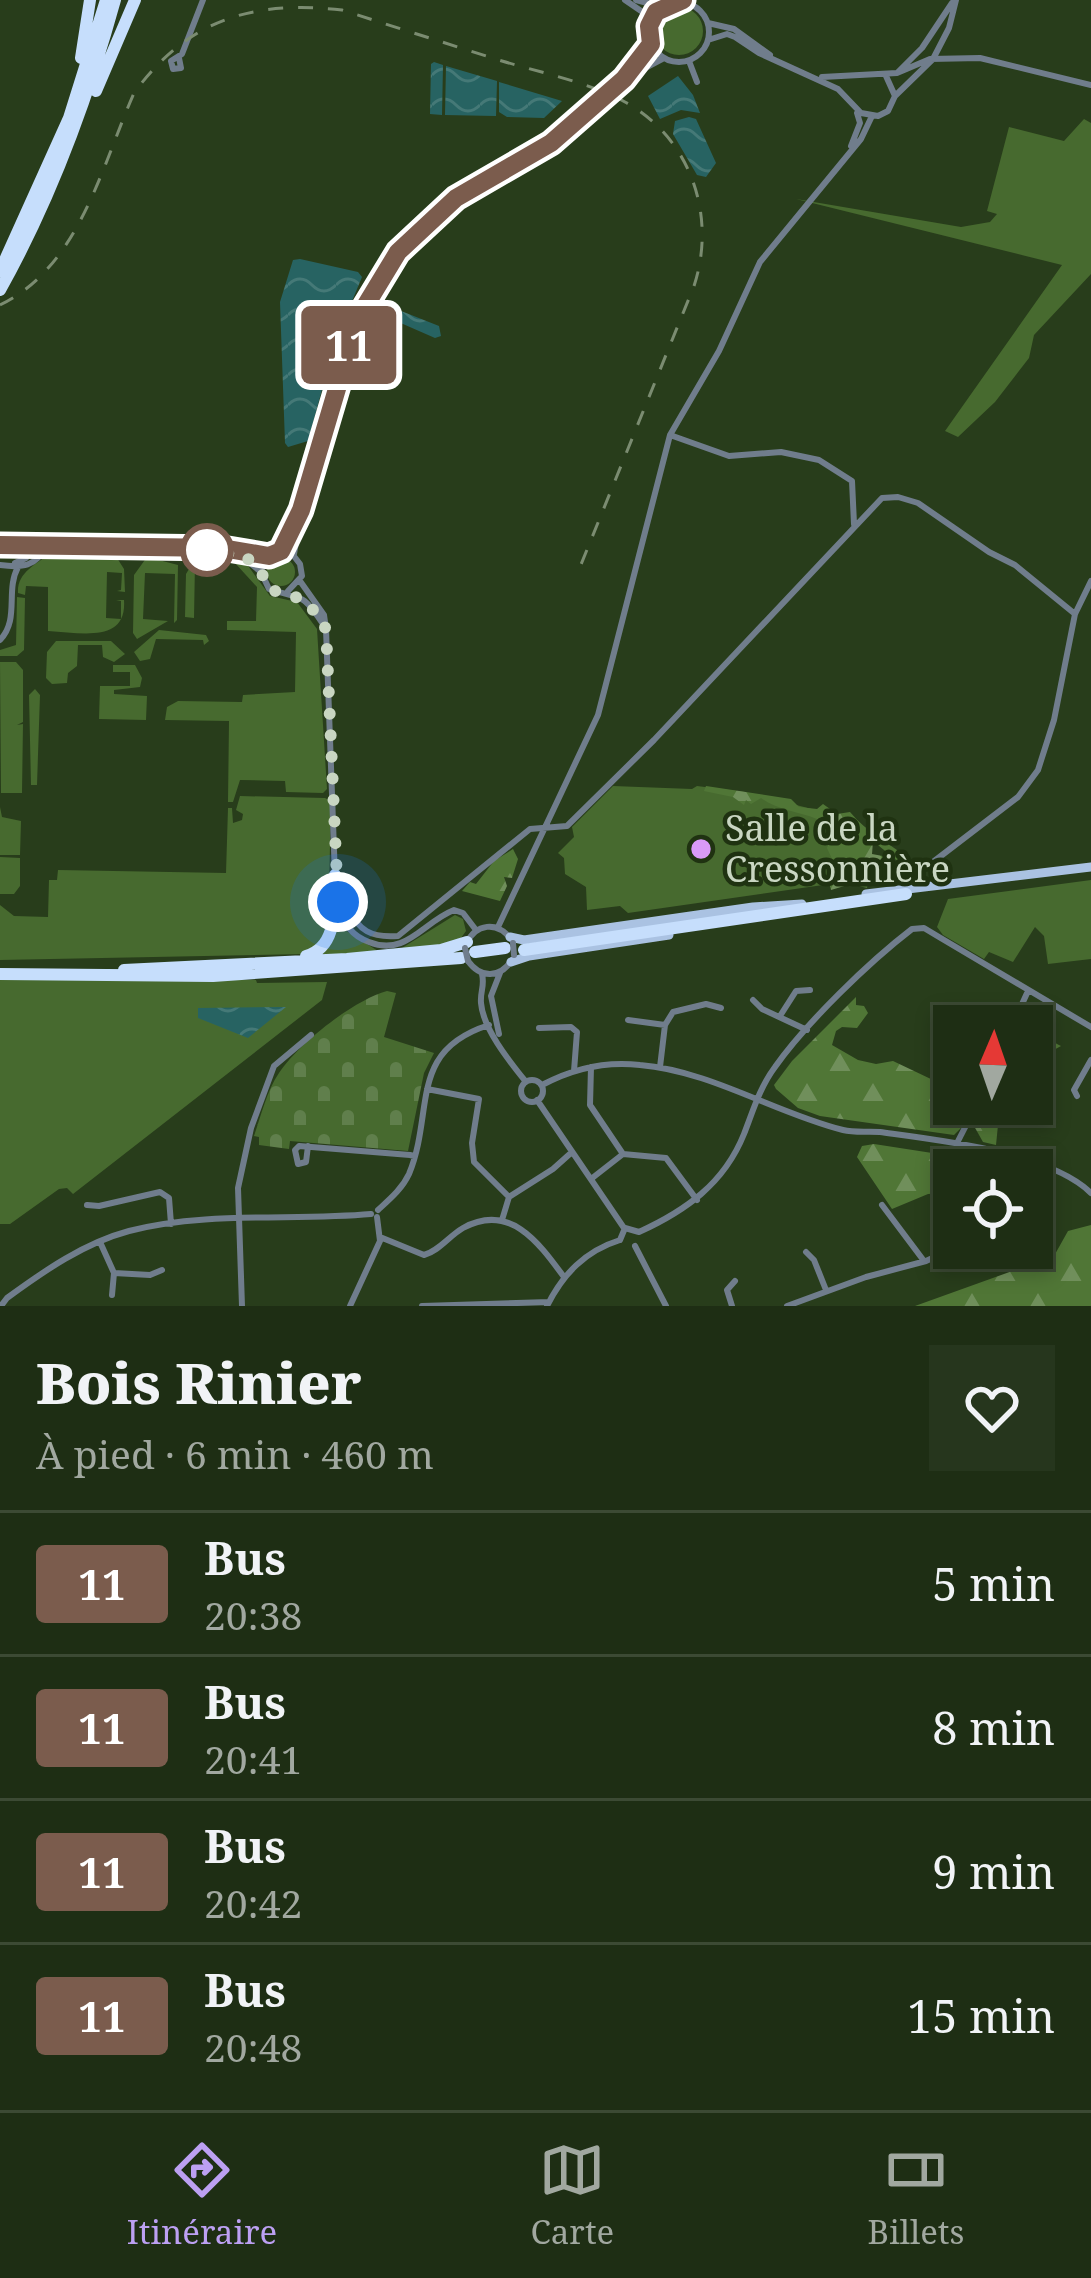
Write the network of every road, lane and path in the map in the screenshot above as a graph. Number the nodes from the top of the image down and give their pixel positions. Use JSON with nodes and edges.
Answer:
{"nodes":[{"id":1,"x":90,"y":0,"type":"edge"},
{"id":2,"x":106,"y":0,"type":"edge"},
{"id":3,"x":116,"y":0,"type":"edge"},
{"id":4,"x":135,"y":0,"type":"edge"},
{"id":5,"x":625,"y":0,"type":"edge"},
{"id":6,"x":636,"y":0,"type":"edge"},
{"id":7,"x":700,"y":0,"type":"edge"},
{"id":8,"x":955,"y":0,"type":"edge"},
{"id":9,"x":682,"y":1,"type":"edge"},
{"id":10,"x":203,"y":2,"type":"edge"},
{"id":11,"x":662,"y":7,"type":"junction"},
{"id":12,"x":700,"y":10,"type":"junction"},
{"id":13,"x":708,"y":23,"type":"junction"},
{"id":14,"x":649,"y":26,"type":"junction"},
{"id":15,"x":708,"y":40,"type":"junction"},
{"id":16,"x":651,"y":44,"type":"junction"},
{"id":17,"x":179,"y":58,"type":"dead end"},
{"id":18,"x":664,"y":58,"type":"junction"},
{"id":19,"x":933,"y":59,"type":"junction"},
{"id":20,"x":689,"y":61,"type":"junction"},
{"id":21,"x":777,"y":61,"type":"junction"},
{"id":22,"x":897,"y":73,"type":"junction"},
{"id":23,"x":818,"y":76,"type":"junction"},
{"id":24,"x":861,"y":76,"type":"junction"},
{"id":25,"x":886,"y":76,"type":"junction"},
{"id":26,"x":624,"y":79,"type":"junction"},
{"id":27,"x":697,"y":82,"type":"dead end"},
{"id":28,"x":1091,"y":86,"type":"edge"},
{"id":29,"x":895,"y":97,"type":"junction"},
{"id":30,"x":852,"y":100,"type":"junction"},
{"id":31,"x":857,"y":109,"type":"junction"},
{"id":32,"x":872,"y":116,"type":"junction"},
{"id":33,"x":74,"y":117,"type":"junction"},
{"id":34,"x":846,"y":156,"type":"junction"},
{"id":35,"x":0,"y":272,"type":"edge"},
{"id":36,"x":0,"y":290,"type":"edge"},
{"id":37,"x":670,"y":436,"type":"junction"},
{"id":38,"x":301,"y":510,"type":"junction"},
{"id":39,"x":854,"y":524,"type":"junction"},
{"id":40,"x":0,"y":545,"type":"edge"},
{"id":41,"x":30,"y":545,"type":"junction"},
{"id":42,"x":46,"y":546,"type":"junction"},
{"id":43,"x":212,"y":550,"type":"junction"},
{"id":44,"x":281,"y":551,"type":"junction"},
{"id":45,"x":293,"y":555,"type":"junction"},
{"id":46,"x":269,"y":556,"type":"junction"},
{"id":47,"x":0,"y":564,"type":"edge"},
{"id":48,"x":18,"y":567,"type":"junction"},
{"id":49,"x":261,"y":572,"type":"junction"},
{"id":50,"x":300,"y":581,"type":"junction"},
{"id":51,"x":1091,"y":581,"type":"edge"},
{"id":52,"x":288,"y":591,"type":"junction"},
{"id":53,"x":1075,"y":614,"type":"junction"},
{"id":54,"x":326,"y":629,"type":"junction"},
{"id":55,"x":0,"y":640,"type":"edge"},
{"id":56,"x":546,"y":828,"type":"junction"},
{"id":57,"x":933,"y":862,"type":"dead end"},
{"id":58,"x":1091,"y":867,"type":"edge"},
{"id":59,"x":335,"y":875,"type":"junction"},
{"id":60,"x":993,"y":879,"type":"junction"},
{"id":61,"x":906,"y":894,"type":"joint"},
{"id":62,"x":794,"y":905,"type":"joint"},
{"id":63,"x":347,"y":907,"type":"dead end"},
{"id":64,"x":498,"y":927,"type":"junction"},
{"id":65,"x":513,"y":949,"type":"junction"},
{"id":66,"x":470,"y":954,"type":"junction"},
{"id":67,"x":255,"y":962,"type":"junction"},
{"id":68,"x":0,"y":970,"type":"edge"},
{"id":69,"x":124,"y":970,"type":"junction"},
{"id":70,"x":500,"y":973,"type":"junction"},
{"id":71,"x":810,"y":990,"type":"dead end"},
{"id":72,"x":1028,"y":991,"type":"junction"},
{"id":73,"x":753,"y":1000,"type":"dead end"},
{"id":74,"x":1022,"y":1005,"type":"edge"},
{"id":75,"x":721,"y":1008,"type":"dead end"},
{"id":76,"x":781,"y":1016,"type":"junction"},
{"id":77,"x":628,"y":1019,"type":"dead end"},
{"id":78,"x":489,"y":1025,"type":"junction"},
{"id":79,"x":664,"y":1025,"type":"junction"},
{"id":80,"x":1091,"y":1027,"type":"edge"},
{"id":81,"x":539,"y":1028,"type":"dead end"},
{"id":82,"x":807,"y":1030,"type":"junction"},
{"id":83,"x":310,"y":1035,"type":"dead end"},
{"id":84,"x":504,"y":1049,"type":"junction"},
{"id":85,"x":1091,"y":1061,"type":"edge"},
{"id":86,"x":591,"y":1067,"type":"junction"},
{"id":87,"x":660,"y":1067,"type":"junction"},
{"id":88,"x":574,"y":1071,"type":"junction"},
{"id":89,"x":526,"y":1082,"type":"junction"},
{"id":90,"x":542,"y":1085,"type":"junction"},
{"id":91,"x":427,"y":1089,"type":"junction"},
{"id":92,"x":1078,"y":1096,"type":"dead end"},
{"id":93,"x":537,"y":1100,"type":"junction"},
{"id":94,"x":757,"y":1100,"type":"junction"},
{"id":95,"x":968,"y":1125,"type":"edge"},
{"id":96,"x":965,"y":1132,"type":"junction"},
{"id":97,"x":956,"y":1145,"type":"junction"},
{"id":98,"x":308,"y":1147,"type":"dead end"},
{"id":99,"x":969,"y":1148,"type":"junction"},
{"id":100,"x":972,"y":1149,"type":"edge"},
{"id":101,"x":572,"y":1152,"type":"junction"},
{"id":102,"x":623,"y":1154,"type":"junction"},
{"id":103,"x":414,"y":1156,"type":"junction"},
{"id":104,"x":1053,"y":1169,"type":"edge"},
{"id":105,"x":591,"y":1179,"type":"junction"},
{"id":106,"x":1091,"y":1193,"type":"edge"},
{"id":107,"x":509,"y":1197,"type":"junction"},
{"id":108,"x":697,"y":1200,"type":"junction"},
{"id":109,"x":87,"y":1205,"type":"dead end"},
{"id":110,"x":882,"y":1205,"type":"dead end"},
{"id":111,"x":375,"y":1214,"type":"junction"},
{"id":112,"x":239,"y":1220,"type":"junction"},
{"id":113,"x":502,"y":1220,"type":"junction"},
{"id":114,"x":171,"y":1224,"type":"junction"},
{"id":115,"x":624,"y":1228,"type":"junction"},
{"id":116,"x":638,"y":1232,"type":"junction"},
{"id":117,"x":380,"y":1237,"type":"junction"},
{"id":118,"x":620,"y":1240,"type":"junction"},
{"id":119,"x":100,"y":1242,"type":"junction"},
{"id":120,"x":634,"y":1246,"type":"junction"},
{"id":121,"x":911,"y":1246,"type":"junction"},
{"id":122,"x":806,"y":1252,"type":"dead end"},
{"id":123,"x":933,"y":1258,"type":"edge"},
{"id":124,"x":924,"y":1262,"type":"junction"},
{"id":125,"x":910,"y":1265,"type":"junction"},
{"id":126,"x":162,"y":1270,"type":"dead end"},
{"id":127,"x":114,"y":1273,"type":"junction"},
{"id":128,"x":564,"y":1277,"type":"junction"},
{"id":129,"x":735,"y":1281,"type":"dead end"},
{"id":130,"x":826,"y":1290,"type":"junction"},
{"id":131,"x":112,"y":1295,"type":"dead end"},
{"id":132,"x":520,"y":1302,"type":"junction"},
{"id":133,"x":548,"y":1304,"type":"edge"},
{"id":134,"x":1,"y":1306,"type":"edge"},
{"id":135,"x":242,"y":1306,"type":"edge"},
{"id":136,"x":350,"y":1306,"type":"edge"},
{"id":137,"x":422,"y":1306,"type":"edge"},
{"id":138,"x":531,"y":1306,"type":"edge"},
{"id":139,"x":666,"y":1306,"type":"edge"},
{"id":140,"x":733,"y":1306,"type":"edge"},
{"id":141,"x":787,"y":1306,"type":"edge"}],
"edges":[{"from":1,"to":33,"type":"highway"},
{"from":2,"to":33,"type":"highway"},
{"from":3,"to":33,"type":"highway"},
{"from":4,"to":33,"type":"highway"},
{"from":5,"to":14,"type":"street"},
{"from":6,"to":11,"type":"street"},
{"from":7,"to":12,"type":"street"},
{"from":8,"to":19,"type":"street"},
{"from":8,"to":22,"type":"street"},
{"from":9,"to":11,"type":"street"},
{"from":9,"to":12,"type":"street"},
{"from":10,"to":17,"type":"street"},
{"from":11,"to":14,"type":"street"},
{"from":12,"to":13,"type":"street"},
{"from":13,"to":15,"type":"street"},
{"from":13,"to":21,"type":"street"},
{"from":14,"to":16,"type":"street"},
{"from":15,"to":20,"type":"street"},
{"from":15,"to":21,"type":"street"},
{"from":16,"to":18,"type":"street"},
{"from":16,"to":26,"type":"street"},
{"from":18,"to":20,"type":"street"},
{"from":18,"to":26,"type":"street"},
{"from":19,"to":22,"type":"street"},
{"from":19,"to":28,"type":"street"},
{"from":19,"to":29,"type":"street"},
{"from":20,"to":27,"type":"street"},
{"from":21,"to":23,"type":"street"},
{"from":22,"to":25,"type":"street"},
{"from":23,"to":24,"type":"street"},
{"from":23,"to":30,"type":"street"},
{"from":24,"to":25,"type":"street"},
{"from":24,"to":30,"type":"street"},
{"from":25,"to":29,"type":"street"},
{"from":26,"to":38,"type":"street"},
{"from":29,"to":32,"type":"street"},
{"from":30,"to":31,"type":"street"},
{"from":31,"to":32,"type":"street"},
{"from":31,"to":34,"type":"street"},
{"from":32,"to":34,"type":"street"},
{"from":33,"to":35,"type":"highway"},
{"from":33,"to":36,"type":"highway"},
{"from":34,"to":37,"type":"street"},
{"from":37,"to":39,"type":"street"},
{"from":37,"to":56,"type":"street"},
{"from":38,"to":44,"type":"street"},
{"from":38,"to":45,"type":"street"},
{"from":39,"to":53,"type":"street"},
{"from":39,"to":56,"type":"street"},
{"from":40,"to":41,"type":"street"},
{"from":41,"to":42,"type":"street"},
{"from":41,"to":47,"type":"street"},
{"from":42,"to":43,"type":"street"},
{"from":42,"to":48,"type":"street"},
{"from":43,"to":46,"type":"street"},
{"from":43,"to":49,"type":"street"},
{"from":44,"to":45,"type":"street"},
{"from":44,"to":46,"type":"street"},
{"from":45,"to":50,"type":"street"},
{"from":46,"to":49,"type":"street"},
{"from":47,"to":48,"type":"street"},
{"from":48,"to":55,"type":"street"},
{"from":49,"to":52,"type":"street"},
{"from":50,"to":52,"type":"street"},
{"from":50,"to":54,"type":"street"},
{"from":51,"to":53,"type":"street"},
{"from":52,"to":54,"type":"street"},
{"from":53,"to":57,"type":"street"},
{"from":54,"to":59,"type":"street"},
{"from":56,"to":63,"type":"street"},
{"from":56,"to":64,"type":"street"},
{"from":58,"to":60,"type":"main road"},
{"from":59,"to":66,"type":"street"},
{"from":59,"to":67,"type":"highway"},
{"from":60,"to":61,"type":"main road"},
{"from":60,"to":62,"type":"main road"},
{"from":61,"to":65,"type":"highway"},
{"from":62,"to":65,"type":"highway"},
{"from":64,"to":65,"type":"street"},
{"from":64,"to":66,"type":"street"},
{"from":65,"to":66,"type":"highway"},
{"from":65,"to":70,"type":"street"},
{"from":66,"to":67,"type":"highway"},
{"from":66,"to":68,"type":"highway"},
{"from":66,"to":69,"type":"highway"},
{"from":66,"to":70,"type":"street"},
{"from":66,"to":78,"type":"street"},
{"from":67,"to":69,"type":"highway"},
{"from":68,"to":69,"type":"highway"},
{"from":70,"to":84,"type":"street"},
{"from":71,"to":76,"type":"street"},
{"from":72,"to":74,"type":"street"},
{"from":72,"to":80,"type":"street"},
{"from":72,"to":82,"type":"street"},
{"from":73,"to":76,"type":"street"},
{"from":75,"to":79,"type":"street"},
{"from":76,"to":82,"type":"street"},
{"from":77,"to":79,"type":"street"},
{"from":78,"to":84,"type":"street"},
{"from":78,"to":91,"type":"street"},
{"from":79,"to":87,"type":"street"},
{"from":81,"to":88,"type":"street"},
{"from":82,"to":94,"type":"street"},
{"from":83,"to":112,"type":"street"},
{"from":84,"to":89,"type":"street"},
{"from":85,"to":92,"type":"street"},
{"from":86,"to":87,"type":"street"},
{"from":86,"to":88,"type":"street"},
{"from":86,"to":102,"type":"street"},
{"from":87,"to":94,"type":"street"},
{"from":88,"to":90,"type":"street"},
{"from":89,"to":90,"type":"street"},
{"from":89,"to":93,"type":"street"},
{"from":90,"to":93,"type":"street"},
{"from":91,"to":103,"type":"street"},
{"from":91,"to":107,"type":"street"},
{"from":93,"to":101,"type":"street"},
{"from":94,"to":97,"type":"street"},
{"from":94,"to":108,"type":"street"},
{"from":95,"to":96,"type":"street"},
{"from":96,"to":97,"type":"street"},
{"from":96,"to":99,"type":"street"},
{"from":97,"to":99,"type":"street"},
{"from":98,"to":103,"type":"street"},
{"from":99,"to":100,"type":"street"},
{"from":101,"to":105,"type":"street"},
{"from":101,"to":107,"type":"street"},
{"from":102,"to":105,"type":"street"},
{"from":102,"to":108,"type":"street"},
{"from":103,"to":111,"type":"street"},
{"from":104,"to":106,"type":"street"},
{"from":105,"to":115,"type":"street"},
{"from":107,"to":113,"type":"street"},
{"from":108,"to":116,"type":"street"},
{"from":109,"to":114,"type":"street"},
{"from":110,"to":121,"type":"street"},
{"from":111,"to":112,"type":"street"},
{"from":111,"to":117,"type":"street"},
{"from":112,"to":114,"type":"street"},
{"from":112,"to":135,"type":"street"},
{"from":113,"to":117,"type":"street"},
{"from":113,"to":128,"type":"street"},
{"from":114,"to":119,"type":"street"},
{"from":115,"to":116,"type":"street"},
{"from":115,"to":118,"type":"street"},
{"from":116,"to":120,"type":"street"},
{"from":117,"to":136,"type":"street"},
{"from":118,"to":120,"type":"street"},
{"from":118,"to":128,"type":"street"},
{"from":119,"to":127,"type":"street"},
{"from":119,"to":134,"type":"street"},
{"from":120,"to":139,"type":"street"},
{"from":121,"to":124,"type":"street"},
{"from":121,"to":125,"type":"street"},
{"from":122,"to":130,"type":"street"},
{"from":123,"to":124,"type":"street"},
{"from":124,"to":125,"type":"street"},
{"from":125,"to":130,"type":"street"},
{"from":126,"to":127,"type":"street"},
{"from":127,"to":131,"type":"street"},
{"from":128,"to":133,"type":"street"},
{"from":129,"to":140,"type":"street"},
{"from":130,"to":141,"type":"street"},
{"from":132,"to":133,"type":"street"},
{"from":132,"to":137,"type":"street"},
{"from":132,"to":138,"type":"street"}]}
